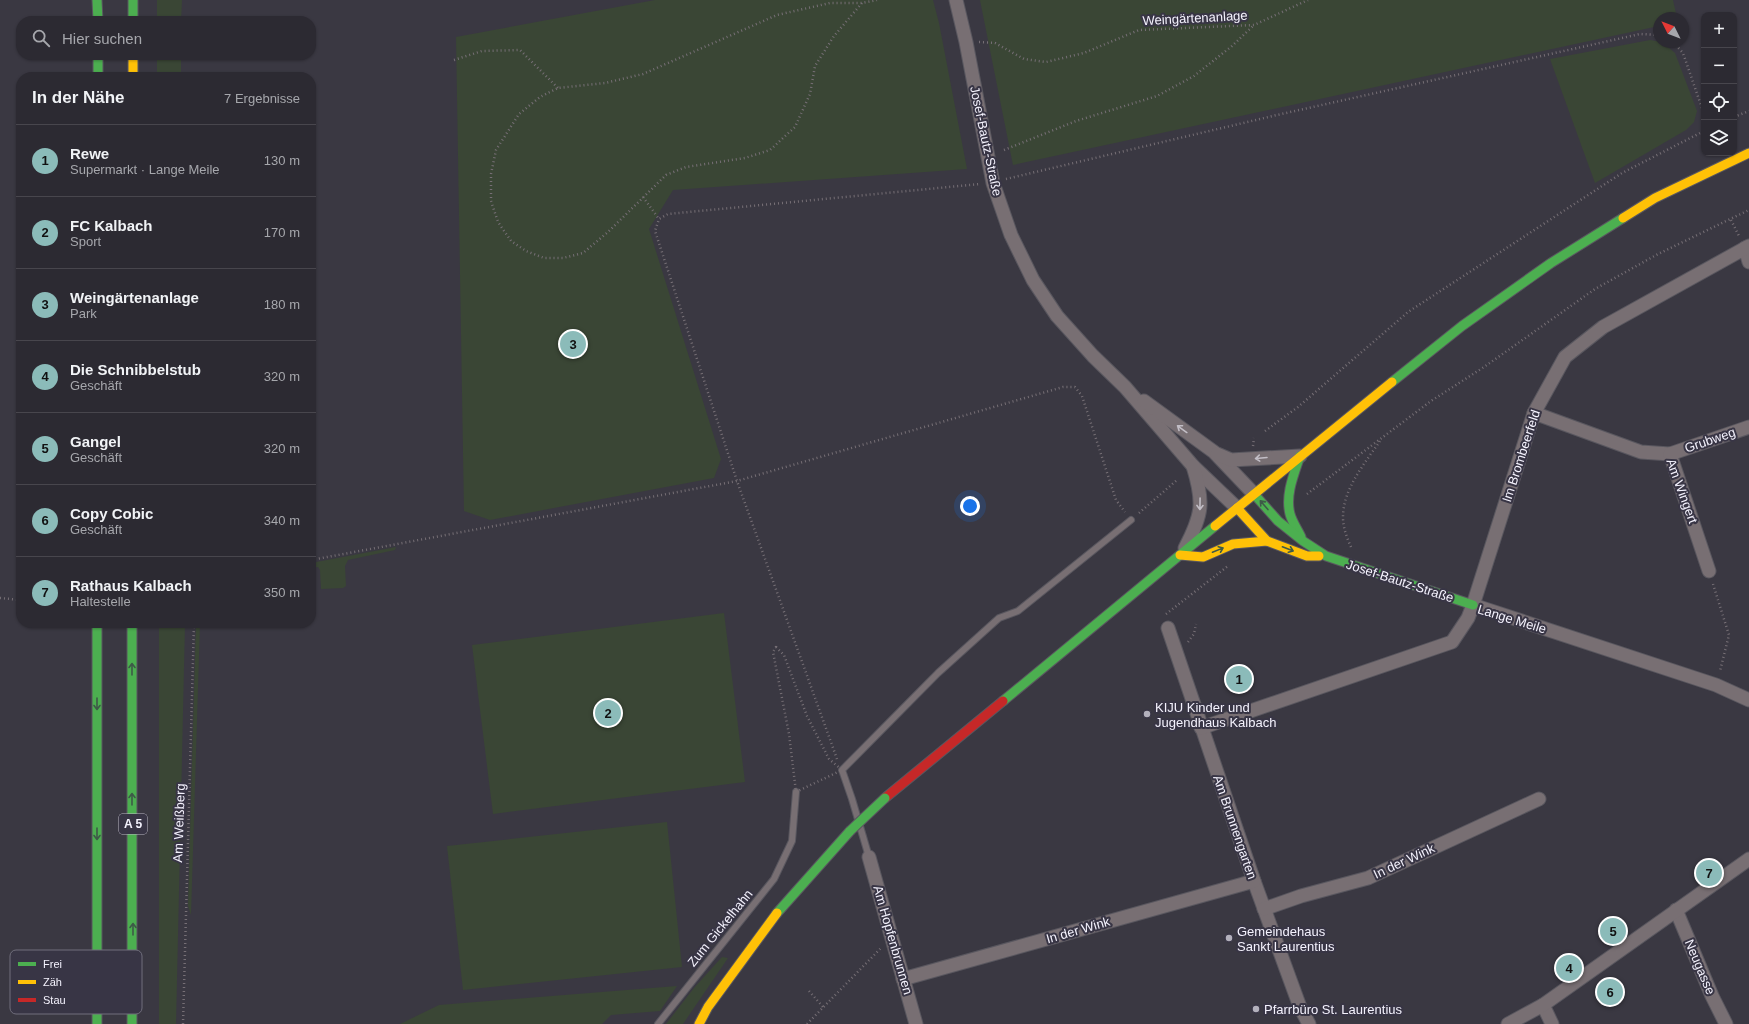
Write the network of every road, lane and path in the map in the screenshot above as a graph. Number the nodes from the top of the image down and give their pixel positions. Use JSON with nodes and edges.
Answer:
{"nodes":[{"id":1,"x":97,"y":0,"type":"edge"},
{"id":2,"x":133,"y":0,"type":"edge"},
{"id":3,"x":877,"y":0,"type":"edge"},
{"id":4,"x":956,"y":0,"type":"edge"},
{"id":5,"x":1308,"y":0,"type":"edge"},
{"id":6,"x":862,"y":3,"type":"junction"},
{"id":7,"x":98,"y":16,"type":"edge"},
{"id":8,"x":133,"y":16,"type":"edge"},
{"id":9,"x":1254,"y":25,"type":"junction"},
{"id":10,"x":1653,"y":35,"type":"edge"},
{"id":11,"x":966,"y":42,"type":"junction"},
{"id":12,"x":1678,"y":48,"type":"edge"},
{"id":13,"x":98,"y":60,"type":"edge"},
{"id":14,"x":132,"y":60,"type":"edge"},
{"id":15,"x":454,"y":60,"type":"dead end"},
{"id":16,"x":98,"y":72,"type":"edge"},
{"id":17,"x":132,"y":72,"type":"edge"},
{"id":18,"x":558,"y":88,"type":"junction"},
{"id":19,"x":1701,"y":105,"type":"edge"},
{"id":20,"x":1749,"y":111,"type":"edge"},
{"id":21,"x":1737,"y":117,"type":"edge"},
{"id":22,"x":1701,"y":133,"type":"edge"},
{"id":23,"x":1004,"y":150,"type":"dead end"},
{"id":24,"x":1749,"y":153,"type":"edge"},
{"id":25,"x":993,"y":183,"type":"junction"},
{"id":26,"x":643,"y":197,"type":"junction"},
{"id":27,"x":1749,"y":210,"type":"edge"},
{"id":28,"x":659,"y":219,"type":"junction"},
{"id":29,"x":1731,"y":220,"type":"junction"},
{"id":30,"x":1747,"y":247,"type":"edge"},
{"id":31,"x":1749,"y":262,"type":"edge"},
{"id":32,"x":1124,"y":387,"type":"junction"},
{"id":33,"x":1534,"y":413,"type":"junction"},
{"id":34,"x":1749,"y":427,"type":"edge"},
{"id":35,"x":1265,"y":431,"type":"dead end"},
{"id":36,"x":1382,"y":438,"type":"junction"},
{"id":37,"x":1214,"y":452,"type":"junction"},
{"id":38,"x":1670,"y":454,"type":"junction"},
{"id":39,"x":1300,"y":456,"type":"junction"},
{"id":40,"x":1193,"y":466,"type":"junction"},
{"id":41,"x":1178,"y":480,"type":"dead end"},
{"id":42,"x":737,"y":481,"type":"junction"},
{"id":43,"x":1254,"y":494,"type":"junction"},
{"id":44,"x":1290,"y":500,"type":"junction"},
{"id":45,"x":1237,"y":508,"type":"junction"},
{"id":46,"x":1131,"y":520,"type":"junction"},
{"id":47,"x":1267,"y":541,"type":"junction"},
{"id":48,"x":1303,"y":541,"type":"junction"},
{"id":49,"x":1345,"y":547,"type":"dead end"},
{"id":50,"x":1180,"y":555,"type":"junction"},
{"id":51,"x":1326,"y":556,"type":"junction"},
{"id":52,"x":316,"y":559,"type":"edge"},
{"id":53,"x":1231,"y":564,"type":"dead end"},
{"id":54,"x":1710,"y":572,"type":"joint"},
{"id":55,"x":0,"y":598,"type":"edge"},
{"id":56,"x":16,"y":600,"type":"edge"},
{"id":57,"x":1473,"y":605,"type":"junction"},
{"id":58,"x":97,"y":628,"type":"edge"},
{"id":59,"x":132,"y":628,"type":"edge"},
{"id":60,"x":194,"y":628,"type":"edge"},
{"id":61,"x":1168,"y":628,"type":"joint"},
{"id":62,"x":1716,"y":685,"type":"junction"},
{"id":63,"x":1749,"y":700,"type":"edge"},
{"id":64,"x":1201,"y":728,"type":"junction"},
{"id":65,"x":842,"y":770,"type":"junction"},
{"id":66,"x":796,"y":792,"type":"junction"},
{"id":67,"x":1539,"y":799,"type":"dead end"},
{"id":68,"x":869,"y":857,"type":"joint"},
{"id":69,"x":1749,"y":859,"type":"edge"},
{"id":70,"x":1254,"y":881,"type":"junction"},
{"id":71,"x":1264,"y":909,"type":"junction"},
{"id":72,"x":1676,"y":910,"type":"junction"},
{"id":73,"x":883,"y":946,"type":"dead end"},
{"id":74,"x":97,"y":950,"type":"edge"},
{"id":75,"x":132,"y":950,"type":"edge"},
{"id":76,"x":903,"y":979,"type":"junction"},
{"id":77,"x":808,"y":991,"type":"dead end"},
{"id":78,"x":1543,"y":1005,"type":"junction"},
{"id":79,"x":823,"y":1007,"type":"junction"},
{"id":80,"x":183,"y":1024,"type":"edge"},
{"id":81,"x":658,"y":1024,"type":"edge"},
{"id":82,"x":699,"y":1024,"type":"edge"},
{"id":83,"x":806,"y":1024,"type":"edge"},
{"id":84,"x":916,"y":1024,"type":"edge"},
{"id":85,"x":1309,"y":1024,"type":"edge"},
{"id":86,"x":1508,"y":1024,"type":"edge"},
{"id":87,"x":1552,"y":1024,"type":"edge"},
{"id":88,"x":1726,"y":1024,"type":"edge"}],
"edges":[{"from":1,"to":7,"type":"main road"},
{"from":2,"to":8,"type":"main road"},
{"from":3,"to":6,"type":"path"},
{"from":4,"to":11,"type":"street","name":"Josef-Bautz-Straße"},
{"from":5,"to":9,"type":"path","name":"Weingärtenanlage"},
{"from":6,"to":18,"type":"path"},
{"from":6,"to":26,"type":"path"},
{"from":9,"to":11,"type":"path","name":"Weingärtenanlage"},
{"from":9,"to":23,"type":"path"},
{"from":10,"to":25,"type":"path"},
{"from":11,"to":25,"type":"street","name":"Josef-Bautz-Straße"},
{"from":12,"to":19,"type":"path"},
{"from":13,"to":16,"type":"main road"},
{"from":14,"to":17,"type":"main road"},
{"from":15,"to":18,"type":"path"},
{"from":18,"to":26,"type":"path"},
{"from":20,"to":21,"type":"path"},
{"from":22,"to":35,"type":"path"},
{"from":24,"to":39,"type":"main road"},
{"from":25,"to":28,"type":"path"},
{"from":25,"to":32,"type":"street","name":"Josef-Bautz-Straße"},
{"from":26,"to":28,"type":"path"},
{"from":27,"to":29,"type":"path"},
{"from":28,"to":42,"type":"path"},
{"from":29,"to":30,"type":"path"},
{"from":29,"to":36,"type":"path"},
{"from":30,"to":31,"type":"street"},
{"from":30,"to":33,"type":"street","name":"Im Brombeerfeld"},
{"from":37,"to":32,"type":"street","name":"Josef-Bautz-Straße","one_way":true},
{"from":32,"to":40,"type":"street","name":"Josef-Bautz-Straße"},
{"from":33,"to":38,"type":"street","name":"Am Wingert"},
{"from":33,"to":57,"type":"street","name":"Im Brombeerfeld"},
{"from":34,"to":38,"type":"street","name":"Grubweg"},
{"from":36,"to":44,"type":"path"},
{"from":36,"to":49,"type":"path"},
{"from":39,"to":37,"type":"street","name":"Josef-Bautz-Straße","one_way":true},
{"from":37,"to":43,"type":"street","name":"Josef-Bautz-Straße"},
{"from":38,"to":54,"type":"street","name":"Am Wingert"},
{"from":39,"to":43,"type":"main road"},
{"from":39,"to":44,"type":"main road"},
{"from":40,"to":45,"type":"street","name":"Josef-Bautz-Straße"},
{"from":40,"to":50,"type":"street","name":"Josef-Bautz-Straße","one_way":true},
{"from":41,"to":46,"type":"path"},
{"from":42,"to":46,"type":"path"},
{"from":42,"to":52,"type":"path"},
{"from":42,"to":65,"type":"path"},
{"from":43,"to":45,"type":"main road"},
{"from":48,"to":43,"type":"main road","name":"Josef-Bautz-Straße","one_way":true},
{"from":44,"to":48,"type":"main road"},
{"from":45,"to":47,"type":"main road","name":"Josef-Bautz-Straße"},
{"from":45,"to":50,"type":"main road"},
{"from":46,"to":65,"type":"lane"},
{"from":50,"to":47,"type":"main road","name":"Josef-Bautz-Straße","one_way":true},
{"from":47,"to":51,"type":"main road","name":"Josef-Bautz-Straße","one_way":true},
{"from":48,"to":51,"type":"main road","name":"Josef-Bautz-Straße"},
{"from":50,"to":82,"type":"main road","bridge":true},
{"from":51,"to":57,"type":"main road","name":"Josef-Bautz-Straße"},
{"from":53,"to":61,"type":"path"},
{"from":54,"to":62,"type":"path"},
{"from":55,"to":56,"type":"path"},
{"from":57,"to":62,"type":"street","name":"Lange Meile"},
{"from":57,"to":64,"type":"street","name":"Lange Meile"},
{"from":58,"to":74,"type":"main road","one_way":true},
{"from":75,"to":59,"type":"main road","number":"A 5","one_way":true},
{"from":60,"to":80,"type":"path","name":"Am Weißberg"},
{"from":61,"to":64,"type":"street","name":"Am Brunnengarten"},
{"from":62,"to":63,"type":"street","name":"Lange Meile"},
{"from":64,"to":70,"type":"street","name":"Am Brunnengarten"},
{"from":65,"to":66,"type":"path"},
{"from":65,"to":66,"type":"path"},
{"from":65,"to":68,"type":"lane"},
{"from":66,"to":81,"type":"lane","name":"Zum Gickelhahn"},
{"from":67,"to":71,"type":"street","name":"In der Wink"},
{"from":68,"to":76,"type":"street","name":"Am Hopfenbrunnen"},
{"from":69,"to":72,"type":"street"},
{"from":70,"to":71,"type":"street","name":"Am Brunnengarten"},
{"from":70,"to":76,"type":"street","name":"In der Wink"},
{"from":71,"to":85,"type":"street","name":"Am Brunnengarten"},
{"from":72,"to":78,"type":"street"},
{"from":72,"to":88,"type":"street","name":"Neugasse"},
{"from":73,"to":79,"type":"path"},
{"from":76,"to":84,"type":"street","name":"Am Hopfenbrunnen"},
{"from":77,"to":79,"type":"path"},
{"from":78,"to":86,"type":"street"},
{"from":78,"to":87,"type":"street"},
{"from":79,"to":83,"type":"path"}]}
